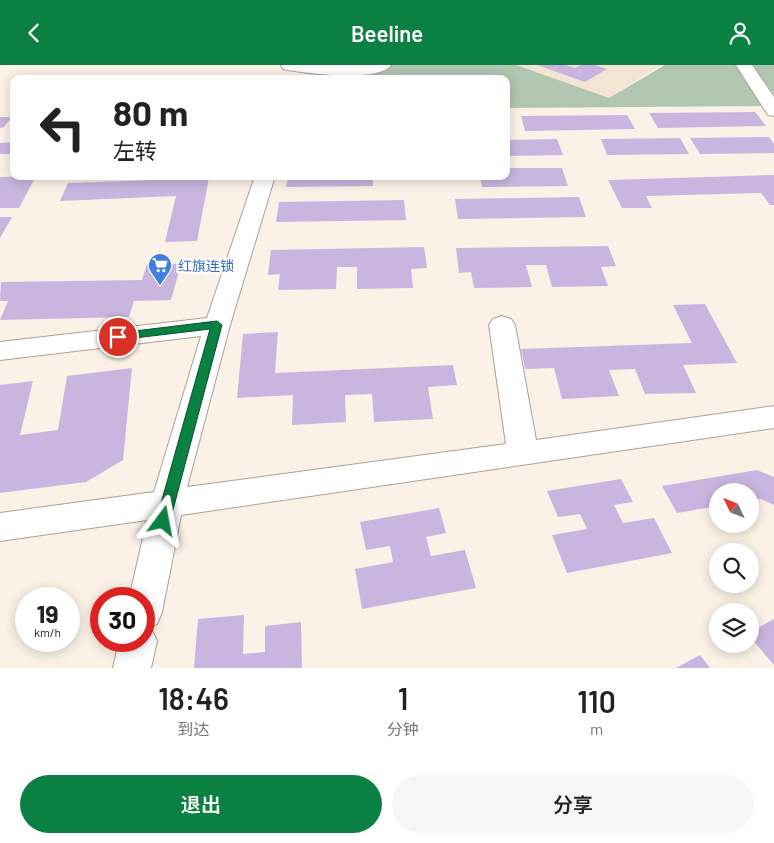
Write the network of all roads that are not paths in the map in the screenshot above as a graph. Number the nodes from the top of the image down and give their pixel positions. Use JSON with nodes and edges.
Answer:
{"nodes":[{"id":1,"x":289,"y":65,"type":"edge"},
{"id":2,"x":744,"y":65,"type":"edge"},
{"id":3,"x":379,"y":67,"type":"edge"},
{"id":4,"x":357,"y":75,"type":"edge"},
{"id":5,"x":774,"y":111,"type":"edge"},
{"id":6,"x":264,"y":180,"type":"edge"},
{"id":7,"x":217,"y":325,"type":"junction"},
{"id":8,"x":502,"y":325,"type":"dead end"},
{"id":9,"x":0,"y":351,"type":"edge"},
{"id":10,"x":774,"y":417,"type":"edge"},
{"id":11,"x":523,"y":454,"type":"junction"},
{"id":12,"x":167,"y":503,"type":"junction"},
{"id":13,"x":0,"y":527,"type":"edge"},
{"id":14,"x":149,"y":587,"type":"edge"},
{"id":15,"x":136,"y":652,"type":"edge"},
{"id":16,"x":132,"y":668,"type":"edge"}],
"edges":[{"from":1,"to":3,"type":"street"},
{"from":2,"to":5,"type":"street"},
{"from":3,"to":4,"type":"street"},
{"from":6,"to":7,"type":"street"},
{"from":7,"to":9,"type":"street"},
{"from":7,"to":12,"type":"street"},
{"from":8,"to":11,"type":"street"},
{"from":10,"to":11,"type":"street"},
{"from":11,"to":12,"type":"street"},
{"from":12,"to":13,"type":"street"},
{"from":12,"to":14,"type":"street"},
{"from":15,"to":16,"type":"street"}]}
